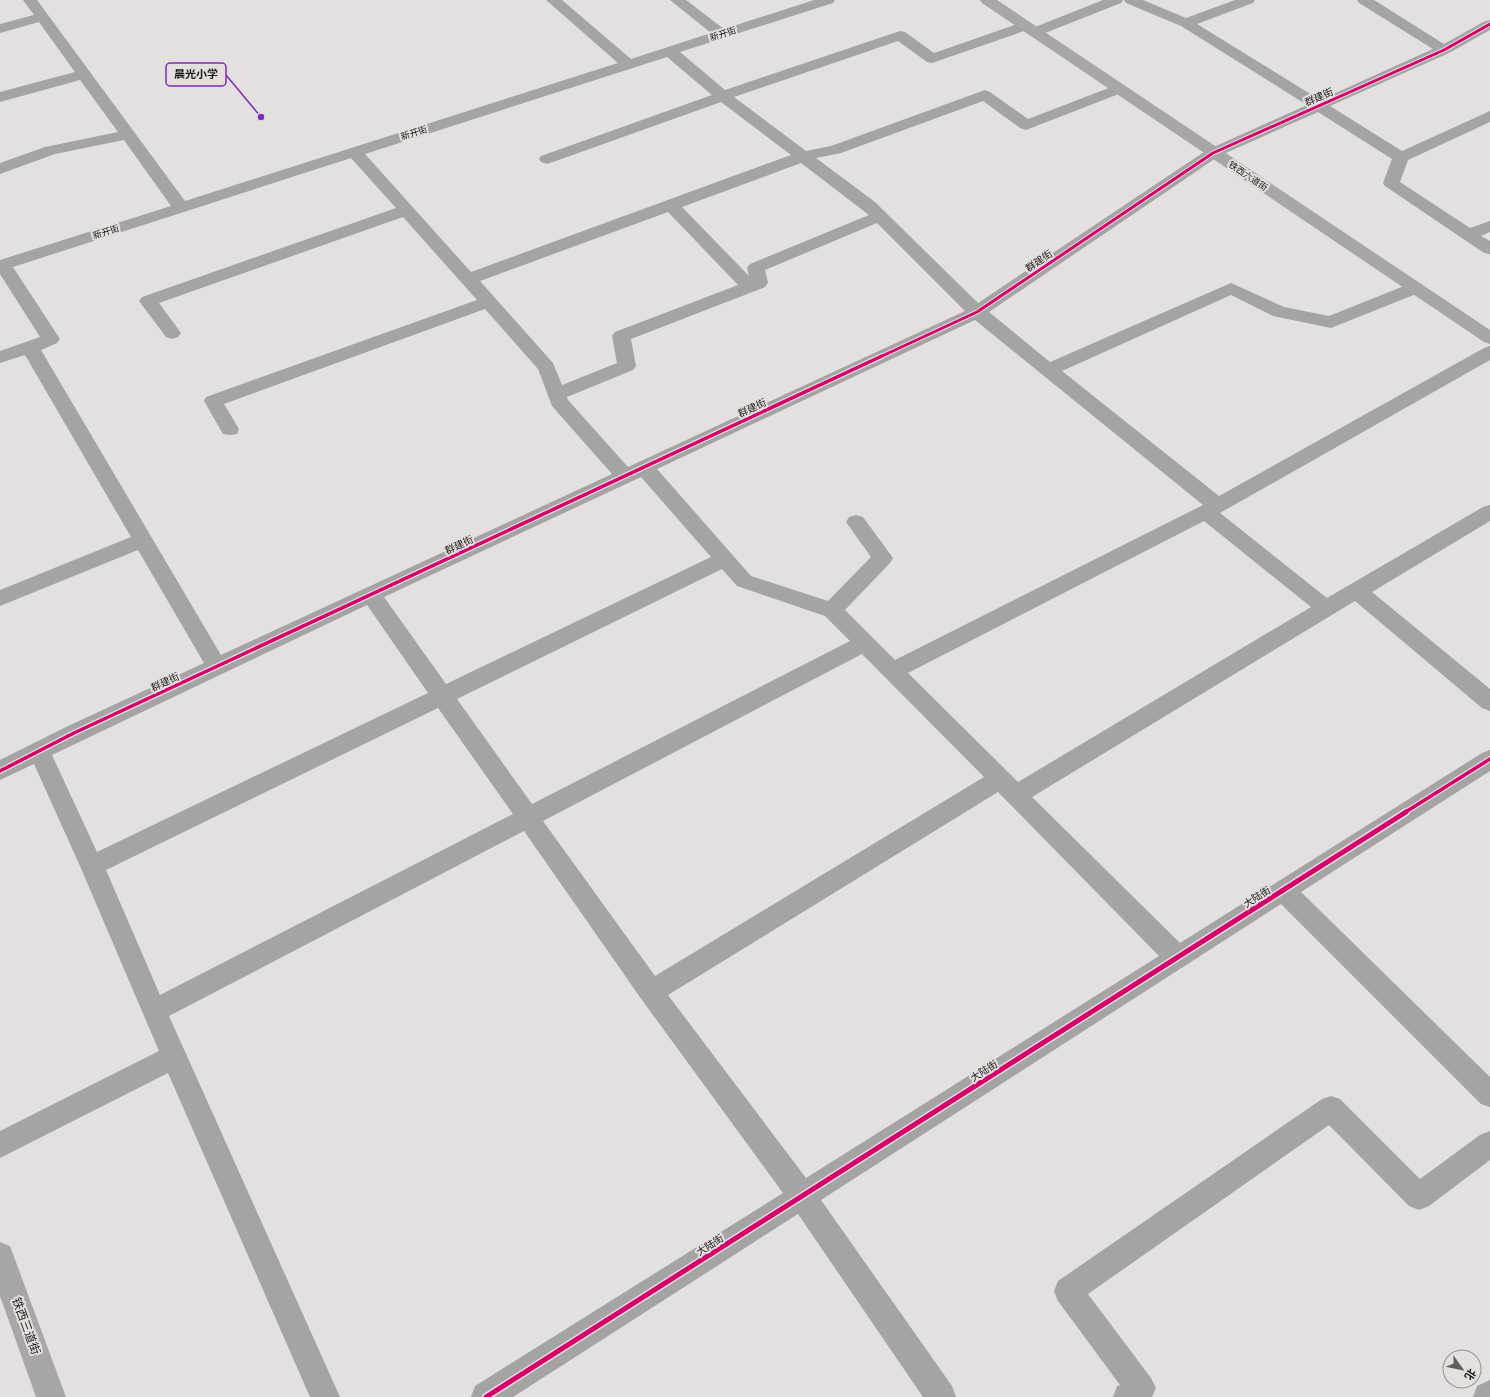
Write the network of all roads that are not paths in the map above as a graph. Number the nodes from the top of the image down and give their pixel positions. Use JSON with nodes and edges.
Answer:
{"nodes":[{"id":1,"x":30,"y":0,"type":"edge"},
{"id":2,"x":553,"y":0,"type":"edge"},
{"id":3,"x":677,"y":0,"type":"edge"},
{"id":4,"x":828,"y":0,"type":"edge"},
{"id":5,"x":987,"y":0,"type":"edge"},
{"id":6,"x":1116,"y":0,"type":"edge"},
{"id":7,"x":1131,"y":0,"type":"edge"},
{"id":8,"x":1248,"y":0,"type":"edge"},
{"id":9,"x":1364,"y":0,"type":"edge"},
{"id":10,"x":42,"y":17,"type":"junction"},
{"id":11,"x":1186,"y":23,"type":"junction"},
{"id":12,"x":1490,"y":24,"type":"edge"},
{"id":13,"x":0,"y":29,"type":"edge"},
{"id":14,"x":1030,"y":29,"type":"junction"},
{"id":15,"x":722,"y":34,"type":"junction"},
{"id":16,"x":1444,"y":50,"type":"junction"},
{"id":17,"x":669,"y":51,"type":"junction"},
{"id":18,"x":628,"y":64,"type":"junction"},
{"id":19,"x":84,"y":74,"type":"junction"},
{"id":20,"x":1119,"y":89,"type":"junction"},
{"id":21,"x":723,"y":96,"type":"junction"},
{"id":22,"x":0,"y":97,"type":"edge"},
{"id":23,"x":1320,"y":106,"type":"junction"},
{"id":24,"x":1490,"y":116,"type":"edge"},
{"id":25,"x":128,"y":135,"type":"junction"},
{"id":26,"x":354,"y":152,"type":"junction"},
{"id":27,"x":1213,"y":153,"type":"junction"},
{"id":28,"x":804,"y":156,"type":"junction"},
{"id":29,"x":1401,"y":157,"type":"junction"},
{"id":30,"x":547,"y":158,"type":"dead end"},
{"id":31,"x":0,"y":169,"type":"edge"},
{"id":32,"x":672,"y":205,"type":"junction"},
{"id":33,"x":181,"y":208,"type":"junction"},
{"id":34,"x":407,"y":210,"type":"junction"},
{"id":35,"x":880,"y":216,"type":"junction"},
{"id":36,"x":1490,"y":226,"type":"edge"},
{"id":37,"x":1469,"y":235,"type":"junction"},
{"id":38,"x":1490,"y":249,"type":"edge"},
{"id":39,"x":1,"y":265,"type":"edge"},
{"id":40,"x":469,"y":280,"type":"junction"},
{"id":41,"x":750,"y":287,"type":"junction"},
{"id":42,"x":1415,"y":288,"type":"junction"},
{"id":43,"x":489,"y":302,"type":"junction"},
{"id":44,"x":977,"y":312,"type":"junction"},
{"id":45,"x":172,"y":333,"type":"dead end"},
{"id":46,"x":1490,"y":338,"type":"edge"},
{"id":47,"x":30,"y":347,"type":"junction"},
{"id":48,"x":1490,"y":352,"type":"edge"},
{"id":49,"x":0,"y":357,"type":"edge"},
{"id":50,"x":1050,"y":370,"type":"junction"},
{"id":51,"x":556,"y":394,"type":"junction"},
{"id":52,"x":230,"y":429,"type":"dead end"},
{"id":53,"x":635,"y":472,"type":"junction"},
{"id":54,"x":1211,"y":508,"type":"junction"},
{"id":55,"x":1490,"y":512,"type":"edge"},
{"id":56,"x":856,"y":522,"type":"dead end"},
{"id":57,"x":143,"y":540,"type":"junction"},
{"id":58,"x":725,"y":560,"type":"junction"},
{"id":59,"x":1357,"y":591,"type":"junction"},
{"id":60,"x":371,"y":595,"type":"junction"},
{"id":61,"x":0,"y":598,"type":"edge"},
{"id":62,"x":1326,"y":608,"type":"junction"},
{"id":63,"x":832,"y":610,"type":"junction"},
{"id":64,"x":865,"y":643,"type":"junction"},
{"id":65,"x":218,"y":667,"type":"junction"},
{"id":66,"x":893,"y":671,"type":"junction"},
{"id":67,"x":442,"y":696,"type":"junction"},
{"id":68,"x":1490,"y":702,"type":"edge"},
{"id":69,"x":39,"y":751,"type":"junction"},
{"id":70,"x":1490,"y":759,"type":"edge"},
{"id":71,"x":0,"y":771,"type":"edge"},
{"id":72,"x":1008,"y":787,"type":"junction"},
{"id":73,"x":528,"y":818,"type":"junction"},
{"id":74,"x":92,"y":866,"type":"junction"},
{"id":75,"x":1283,"y":890,"type":"junction"},
{"id":76,"x":1177,"y":957,"type":"junction"},
{"id":77,"x":652,"y":992,"type":"junction"},
{"id":78,"x":154,"y":1011,"type":"junction"},
{"id":79,"x":174,"y":1057,"type":"junction"},
{"id":80,"x":1490,"y":1095,"type":"edge"},
{"id":81,"x":1490,"y":1144,"type":"edge"},
{"id":82,"x":0,"y":1145,"type":"edge"},
{"id":83,"x":802,"y":1196,"type":"junction"},
{"id":84,"x":0,"y":1256,"type":"edge"},
{"id":85,"x":1490,"y":1395,"type":"edge"},
{"id":86,"x":51,"y":1397,"type":"edge"},
{"id":87,"x":325,"y":1397,"type":"edge"},
{"id":88,"x":486,"y":1397,"type":"edge"},
{"id":89,"x":941,"y":1397,"type":"edge"},
{"id":90,"x":1128,"y":1397,"type":"edge"},
{"id":91,"x":1488,"y":1397,"type":"edge"}],
"edges":[{"from":1,"to":10,"type":"street"},
{"from":2,"to":18,"type":"street"},
{"from":3,"to":15,"type":"street"},
{"from":4,"to":15,"type":"street","name":"新开街"},
{"from":5,"to":14,"type":"main road","name":"铁西六道街"},
{"from":6,"to":14,"type":"street"},
{"from":7,"to":11,"type":"street"},
{"from":8,"to":11,"type":"street"},
{"from":9,"to":16,"type":"street"},
{"from":10,"to":13,"type":"street"},
{"from":10,"to":19,"type":"street"},
{"from":11,"to":23,"type":"street"},
{"from":12,"to":16,"type":"street","name":"群建街"},
{"from":14,"to":20,"type":"main road","name":"铁西六道街"},
{"from":14,"to":21,"type":"street"},
{"from":15,"to":17,"type":"street","name":"新开街"},
{"from":16,"to":23,"type":"street","name":"群建街"},
{"from":17,"to":18,"type":"street","name":"新开街"},
{"from":17,"to":21,"type":"street"},
{"from":18,"to":26,"type":"street","name":"新开街"},
{"from":19,"to":22,"type":"street"},
{"from":19,"to":25,"type":"street"},
{"from":20,"to":27,"type":"main road","name":"铁西六道街"},
{"from":20,"to":28,"type":"street"},
{"from":21,"to":28,"type":"street"},
{"from":21,"to":30,"type":"street"},
{"from":23,"to":27,"type":"street","name":"群建街"},
{"from":23,"to":29,"type":"street"},
{"from":24,"to":29,"type":"street"},
{"from":25,"to":31,"type":"street"},
{"from":25,"to":33,"type":"street"},
{"from":26,"to":33,"type":"street","name":"新开街"},
{"from":26,"to":34,"type":"street"},
{"from":27,"to":42,"type":"main road","name":"铁西六道街"},
{"from":27,"to":44,"type":"street","name":"群建街"},
{"from":28,"to":32,"type":"street"},
{"from":28,"to":35,"type":"street"},
{"from":29,"to":37,"type":"street"},
{"from":32,"to":40,"type":"street"},
{"from":32,"to":41,"type":"street"},
{"from":33,"to":39,"type":"street","name":"新开街"},
{"from":34,"to":40,"type":"street"},
{"from":34,"to":45,"type":"street"},
{"from":35,"to":41,"type":"street"},
{"from":35,"to":44,"type":"street"},
{"from":36,"to":37,"type":"street"},
{"from":37,"to":38,"type":"street"},
{"from":39,"to":47,"type":"street"},
{"from":40,"to":43,"type":"street"},
{"from":41,"to":51,"type":"street"},
{"from":42,"to":46,"type":"main road","name":"铁西六道街"},
{"from":42,"to":50,"type":"street"},
{"from":43,"to":51,"type":"street"},
{"from":43,"to":52,"type":"street"},
{"from":44,"to":50,"type":"street"},
{"from":44,"to":53,"type":"street","name":"群建街"},
{"from":47,"to":49,"type":"street"},
{"from":47,"to":57,"type":"street"},
{"from":48,"to":54,"type":"street"},
{"from":50,"to":54,"type":"street"},
{"from":51,"to":53,"type":"street"},
{"from":53,"to":58,"type":"street"},
{"from":53,"to":60,"type":"street","name":"群建街"},
{"from":54,"to":62,"type":"street"},
{"from":54,"to":66,"type":"street"},
{"from":55,"to":59,"type":"street"},
{"from":56,"to":63,"type":"street"},
{"from":57,"to":61,"type":"street"},
{"from":57,"to":65,"type":"street"},
{"from":58,"to":63,"type":"street"},
{"from":58,"to":67,"type":"street"},
{"from":59,"to":62,"type":"street"},
{"from":59,"to":68,"type":"street"},
{"from":60,"to":65,"type":"street","name":"群建街"},
{"from":60,"to":67,"type":"street"},
{"from":62,"to":72,"type":"street"},
{"from":63,"to":64,"type":"street"},
{"from":64,"to":66,"type":"street"},
{"from":64,"to":73,"type":"street"},
{"from":65,"to":69,"type":"street","name":"群建街"},
{"from":66,"to":72,"type":"street"},
{"from":67,"to":73,"type":"street"},
{"from":67,"to":74,"type":"street"},
{"from":69,"to":71,"type":"street","name":"群建街"},
{"from":69,"to":74,"type":"street"},
{"from":70,"to":75,"type":"street","name":"大陆街"},
{"from":72,"to":76,"type":"street"},
{"from":72,"to":77,"type":"street"},
{"from":73,"to":77,"type":"street"},
{"from":73,"to":78,"type":"street"},
{"from":74,"to":78,"type":"street"},
{"from":75,"to":76,"type":"street","name":"大陆街"},
{"from":75,"to":80,"type":"street"},
{"from":76,"to":83,"type":"street","name":"大陆街"},
{"from":77,"to":83,"type":"street"},
{"from":78,"to":79,"type":"street"},
{"from":79,"to":82,"type":"street"},
{"from":79,"to":87,"type":"street"},
{"from":81,"to":90,"type":"street"},
{"from":83,"to":88,"type":"street","name":"大陆街"},
{"from":83,"to":89,"type":"street"},
{"from":84,"to":86,"type":"main road","name":"铁西三道街"},
{"from":85,"to":91,"type":"street"}]}
